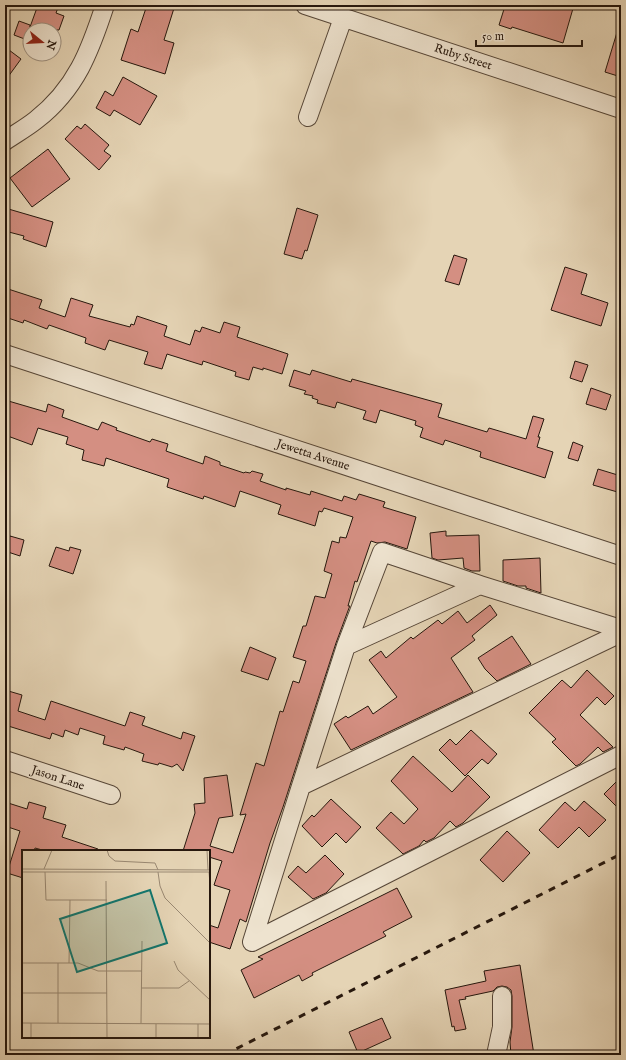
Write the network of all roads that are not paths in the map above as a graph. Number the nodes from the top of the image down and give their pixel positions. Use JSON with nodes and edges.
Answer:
{"nodes":[{"id":1,"x":105,"y":5,"type":"edge"},
{"id":2,"x":305,"y":5,"type":"edge"},
{"id":3,"x":343,"y":18,"type":"junction"},
{"id":4,"x":621,"y":109,"type":"edge"},
{"id":5,"x":308,"y":117,"type":"dead end"},
{"id":6,"x":5,"y":141,"type":"edge"},
{"id":7,"x":5,"y":354,"type":"edge"},
{"id":8,"x":621,"y":556,"type":"edge"},
{"id":9,"x":480,"y":585,"type":"junction"},
{"id":10,"x":621,"y":629,"type":"edge"},
{"id":11,"x":621,"y":633,"type":"edge"},
{"id":12,"x":346,"y":646,"type":"junction"},
{"id":13,"x":621,"y":755,"type":"edge"},
{"id":14,"x":5,"y":760,"type":"edge"},
{"id":15,"x":301,"y":786,"type":"junction"},
{"id":16,"x":111,"y":795,"type":"dead end"},
{"id":17,"x":502,"y":996,"type":"dead end"},
{"id":18,"x":496,"y":1055,"type":"edge"}],
"edges":[{"from":1,"to":6,"type":"street"},
{"from":2,"to":3,"type":"street","name":"Ruby Street"},
{"from":3,"to":4,"type":"street","name":"Ruby Street"},
{"from":3,"to":5,"type":"street"},
{"from":7,"to":8,"type":"street","name":"Jewetta Avenue"},
{"from":9,"to":10,"type":"street"},
{"from":9,"to":12,"type":"street"},
{"from":9,"to":12,"type":"street"},
{"from":11,"to":15,"type":"street"},
{"from":12,"to":15,"type":"street"},
{"from":13,"to":15,"type":"street"},
{"from":14,"to":16,"type":"street","name":"Jason Lane"},
{"from":17,"to":18,"type":"street"}]}
